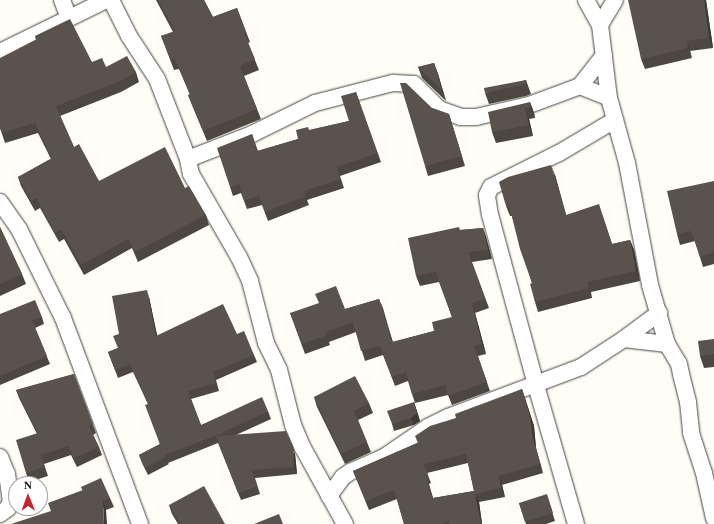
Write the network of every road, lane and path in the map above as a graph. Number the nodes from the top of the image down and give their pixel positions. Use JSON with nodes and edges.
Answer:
{"nodes":[{"id":1,"x":62,"y":0,"type":"edge"},
{"id":2,"x":106,"y":0,"type":"edge"},
{"id":3,"x":111,"y":0,"type":"edge"},
{"id":4,"x":586,"y":0,"type":"edge"},
{"id":5,"x":615,"y":0,"type":"edge"},
{"id":6,"x":68,"y":18,"type":"junction"},
{"id":7,"x":600,"y":24,"type":"junction"},
{"id":8,"x":0,"y":52,"type":"edge"},
{"id":9,"x":604,"y":55,"type":"junction"},
{"id":10,"x":580,"y":86,"type":"junction"},
{"id":11,"x":609,"y":98,"type":"junction"},
{"id":12,"x":615,"y":120,"type":"junction"},
{"id":13,"x":188,"y":159,"type":"junction"},
{"id":14,"x":0,"y":202,"type":"edge"},
{"id":15,"x":659,"y":313,"type":"junction"},
{"id":16,"x":624,"y":339,"type":"junction"},
{"id":17,"x":667,"y":344,"type":"junction"},
{"id":18,"x":536,"y":385,"type":"junction"},
{"id":19,"x":0,"y":457,"type":"edge"},
{"id":20,"x":313,"y":466,"type":"junction"},
{"id":21,"x":343,"y":477,"type":"junction"},
{"id":22,"x":329,"y":496,"type":"junction"},
{"id":23,"x":0,"y":514,"type":"edge"},
{"id":24,"x":714,"y":518,"type":"edge"},
{"id":25,"x":140,"y":524,"type":"edge"},
{"id":26,"x":345,"y":524,"type":"edge"},
{"id":27,"x":576,"y":524,"type":"edge"}],
"edges":[{"from":1,"to":6,"type":"street"},
{"from":2,"to":6,"type":"street"},
{"from":3,"to":13,"type":"street"},
{"from":4,"to":7,"type":"street"},
{"from":5,"to":7,"type":"street"},
{"from":6,"to":8,"type":"street"},
{"from":7,"to":9,"type":"street"},
{"from":9,"to":10,"type":"street"},
{"from":9,"to":11,"type":"street"},
{"from":10,"to":11,"type":"street"},
{"from":10,"to":13,"type":"street"},
{"from":11,"to":12,"type":"street"},
{"from":12,"to":15,"type":"street"},
{"from":12,"to":18,"type":"street"},
{"from":13,"to":20,"type":"street"},
{"from":14,"to":25,"type":"street"},
{"from":15,"to":16,"type":"street"},
{"from":15,"to":17,"type":"street"},
{"from":16,"to":17,"type":"street"},
{"from":16,"to":18,"type":"street"},
{"from":17,"to":24,"type":"street"},
{"from":18,"to":21,"type":"street"},
{"from":18,"to":27,"type":"street"},
{"from":19,"to":23,"type":"street"},
{"from":20,"to":21,"type":"street"},
{"from":20,"to":22,"type":"street"},
{"from":21,"to":22,"type":"street"},
{"from":22,"to":26,"type":"street"}]}
